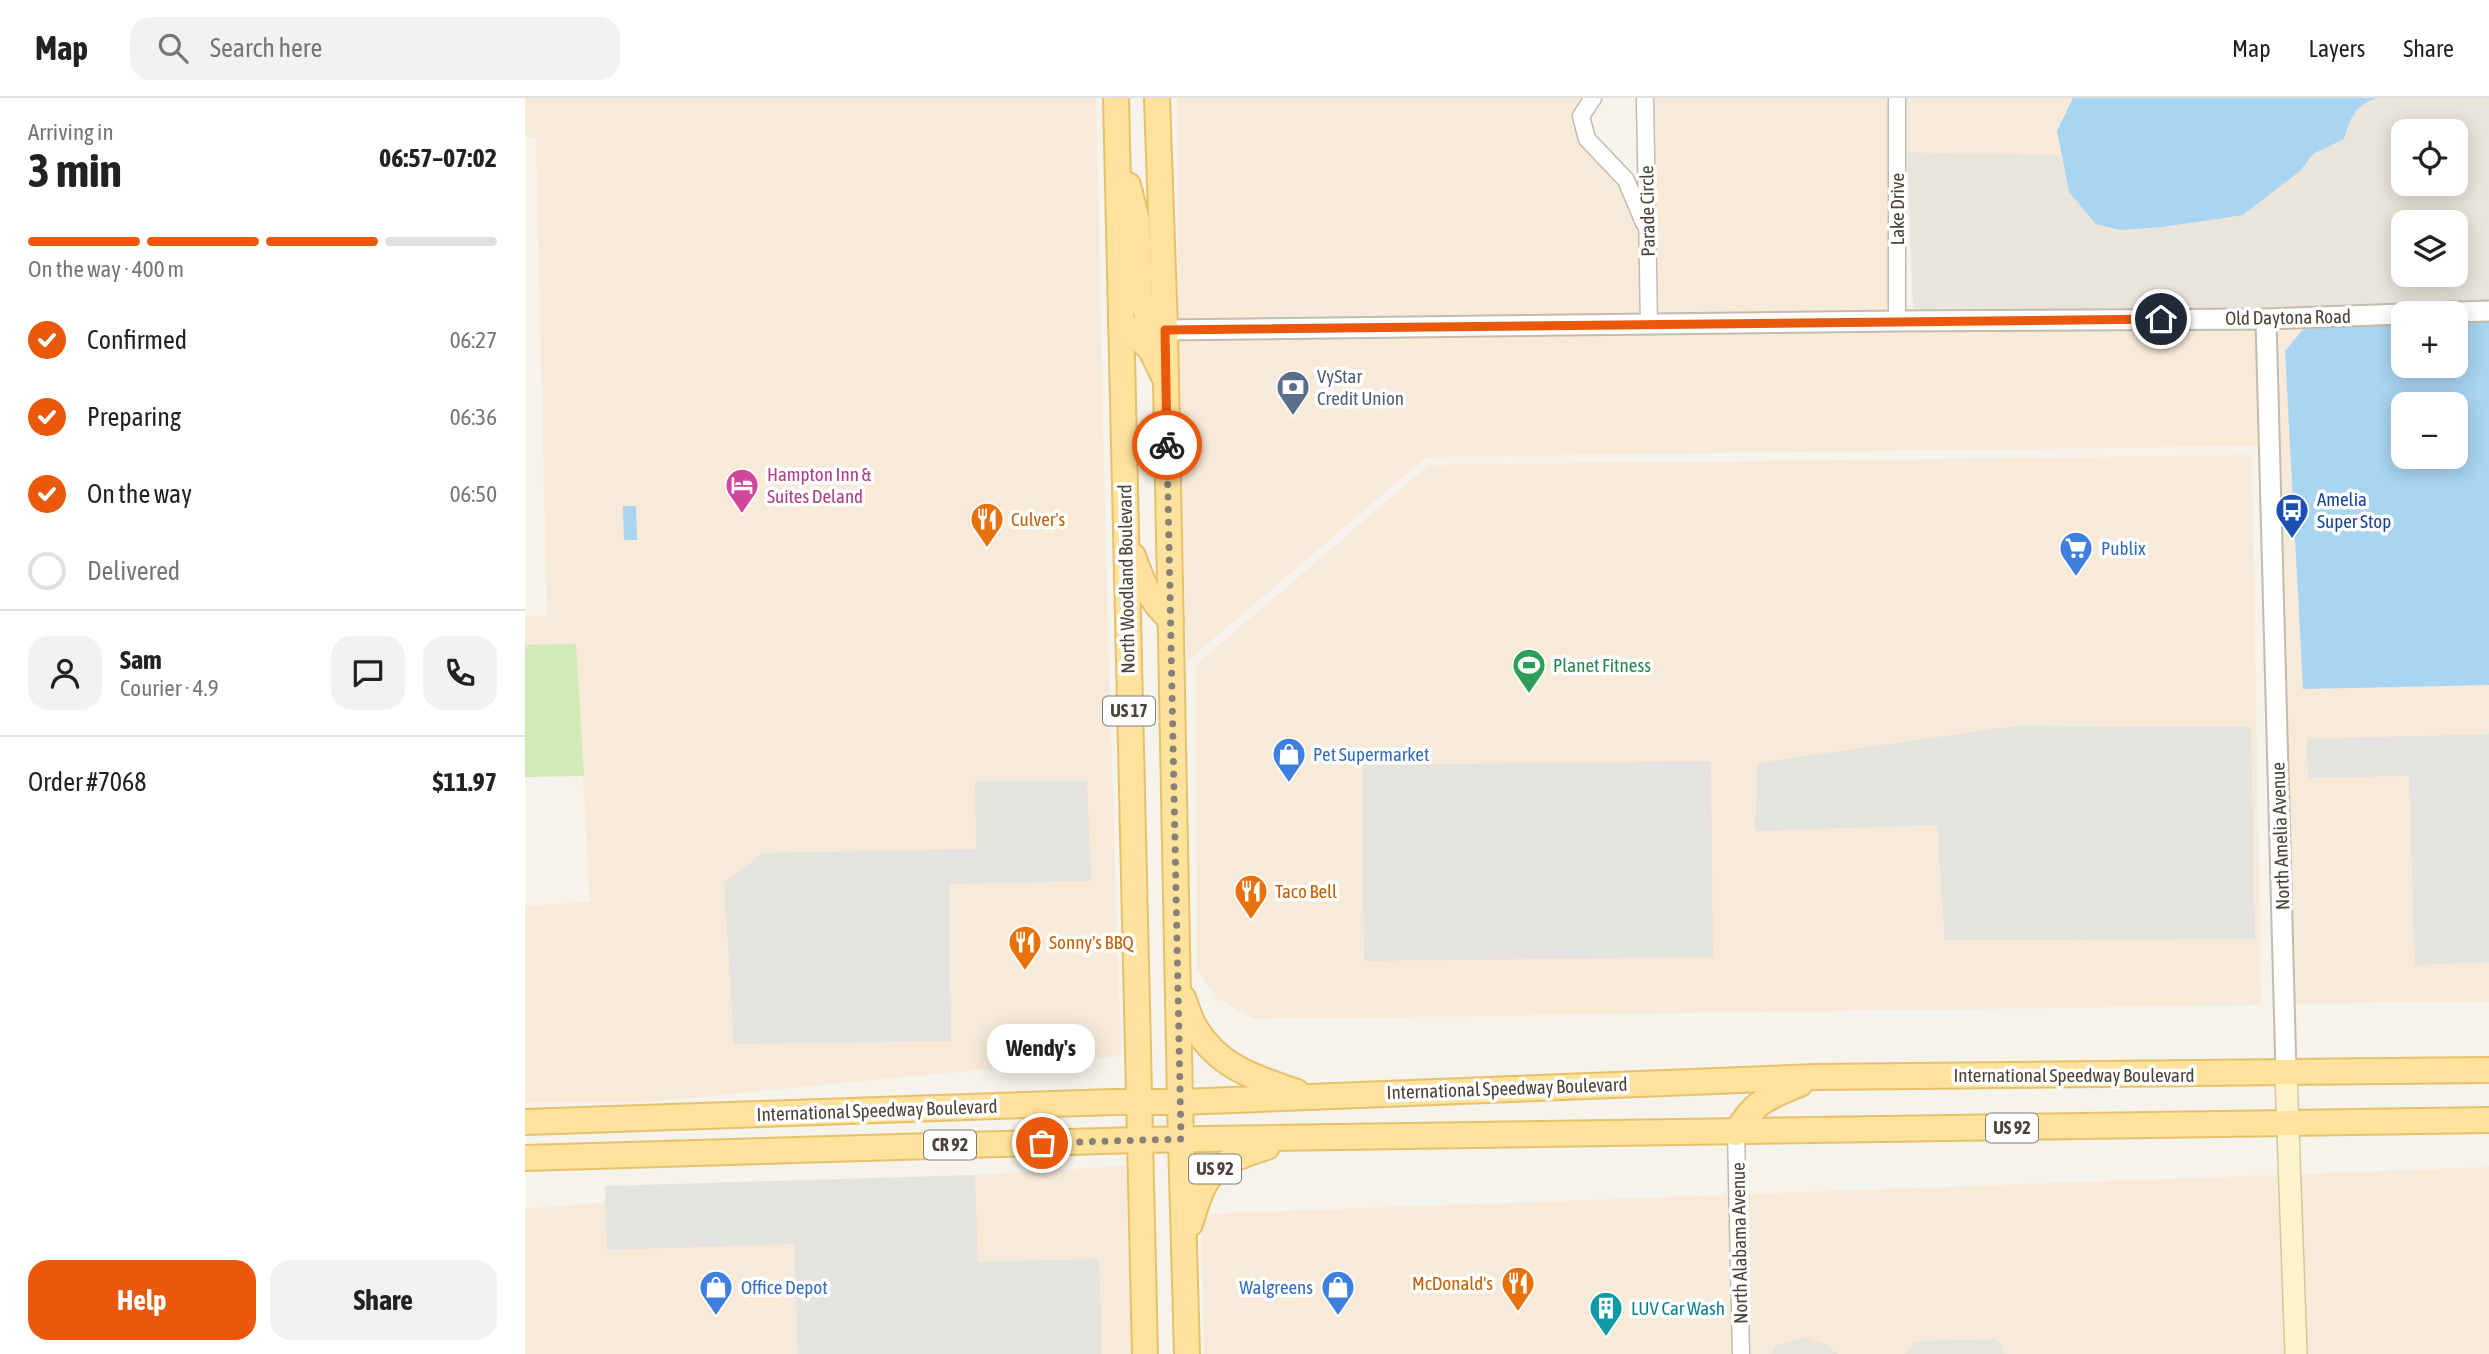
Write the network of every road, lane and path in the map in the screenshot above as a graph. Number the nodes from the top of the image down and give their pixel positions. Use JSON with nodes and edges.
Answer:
{"nodes":[{"id":1,"x":1116,"y":98,"type":"edge"},
{"id":2,"x":1157,"y":98,"type":"edge"},
{"id":3,"x":1593,"y":98,"type":"edge"},
{"id":4,"x":1646,"y":98,"type":"edge"},
{"id":5,"x":1898,"y":98,"type":"edge"},
{"id":6,"x":1117,"y":140,"type":"junction"},
{"id":7,"x":1648,"y":231,"type":"junction"},
{"id":8,"x":2489,"y":311,"type":"edge"},
{"id":9,"x":2468,"y":312,"type":"edge"},
{"id":10,"x":2391,"y":314,"type":"edge"},
{"id":11,"x":2266,"y":319,"type":"junction"},
{"id":12,"x":1121,"y":321,"type":"junction"},
{"id":13,"x":1898,"y":321,"type":"junction"},
{"id":14,"x":1649,"y":324,"type":"junction"},
{"id":15,"x":1165,"y":330,"type":"junction"},
{"id":16,"x":1166,"y":382,"type":"junction"},
{"id":17,"x":1125,"y":536,"type":"junction"},
{"id":18,"x":1171,"y":620,"type":"junction"},
{"id":19,"x":1178,"y":984,"type":"junction"},
{"id":20,"x":2489,"y":1070,"type":"edge"},
{"id":21,"x":2286,"y":1073,"type":"junction"},
{"id":22,"x":1817,"y":1077,"type":"junction"},
{"id":23,"x":1311,"y":1096,"type":"junction"},
{"id":24,"x":1138,"y":1101,"type":"junction"},
{"id":25,"x":1180,"y":1102,"type":"junction"},
{"id":26,"x":966,"y":1107,"type":"junction"},
{"id":27,"x":744,"y":1115,"type":"junction"},
{"id":28,"x":2489,"y":1120,"type":"edge"},
{"id":29,"x":566,"y":1121,"type":"junction"},
{"id":30,"x":525,"y":1122,"type":"edge"},
{"id":31,"x":2287,"y":1123,"type":"junction"},
{"id":32,"x":1736,"y":1133,"type":"junction"},
{"id":33,"x":1181,"y":1139,"type":"junction"},
{"id":34,"x":1289,"y":1139,"type":"junction"},
{"id":35,"x":1139,"y":1140,"type":"junction"},
{"id":36,"x":967,"y":1144,"type":"junction"},
{"id":37,"x":762,"y":1151,"type":"junction"},
{"id":38,"x":556,"y":1157,"type":"junction"},
{"id":39,"x":525,"y":1158,"type":"edge"},
{"id":40,"x":1185,"y":1241,"type":"junction"},
{"id":41,"x":1145,"y":1354,"type":"edge"},
{"id":42,"x":1187,"y":1354,"type":"edge"},
{"id":43,"x":1741,"y":1354,"type":"edge"},
{"id":44,"x":2296,"y":1354,"type":"edge"}],
"edges":[{"from":1,"to":6,"type":"main road","name":"North Woodland Boulevard","number":"US 17"},
{"from":2,"to":15,"type":"main road","number":"US 17"},
{"from":3,"to":7,"type":"street"},
{"from":4,"to":7,"type":"street","name":"Parade Circle"},
{"from":5,"to":13,"type":"street","name":"Lake Drive"},
{"from":6,"to":12,"type":"main road","name":"North Woodland Boulevard","number":"US 17"},
{"from":6,"to":15,"type":"main road"},
{"from":7,"to":14,"type":"street","name":"Parade Circle"},
{"from":8,"to":9,"type":"street"},
{"from":10,"to":11,"type":"street","name":"Old Daytona Road"},
{"from":11,"to":13,"type":"street","name":"Old Daytona Road"},
{"from":11,"to":21,"type":"street","name":"North Amelia Avenue"},
{"from":12,"to":16,"type":"main road"},
{"from":12,"to":17,"type":"main road","name":"North Woodland Boulevard","number":"US 17"},
{"from":13,"to":14,"type":"street","name":"Old Daytona Road"},
{"from":14,"to":15,"type":"street","name":"Old Daytona Road"},
{"from":15,"to":16,"type":"main road","number":"US 17"},
{"from":16,"to":18,"type":"main road","number":"US 17"},
{"from":17,"to":18,"type":"main road"},
{"from":17,"to":24,"type":"main road","name":"North Woodland Boulevard","number":"US 17"},
{"from":18,"to":19,"type":"main road","number":"US 17"},
{"from":19,"to":23,"type":"main road"},
{"from":19,"to":25,"type":"main road","number":"US 17"},
{"from":20,"to":21,"type":"main road","name":"International Speedway Boulevard"},
{"from":21,"to":22,"type":"main road","name":"International Speedway Boulevard"},
{"from":21,"to":31,"type":"main road","name":"North Amelia Avenue"},
{"from":22,"to":23,"type":"main road","name":"International Speedway Boulevard"},
{"from":22,"to":32,"type":"main road"},
{"from":23,"to":25,"type":"main road","name":"International Speedway Boulevard"},
{"from":24,"to":25,"type":"main road","name":"International Speedway Boulevard"},
{"from":24,"to":26,"type":"main road","name":"International Speedway Boulevard","number":"CR 92"},
{"from":24,"to":35,"type":"main road","name":"North Woodland Boulevard","number":"US 17"},
{"from":25,"to":33,"type":"main road","number":"US 17"},
{"from":26,"to":27,"type":"main road","name":"International Speedway Boulevard","number":"CR 92"},
{"from":26,"to":36,"type":"main road"},
{"from":27,"to":29,"type":"main road","name":"International Speedway Boulevard","number":"CR 92"},
{"from":27,"to":37,"type":"main road"},
{"from":28,"to":31,"type":"main road","name":"International Speedway Boulevard","number":"US 92"},
{"from":29,"to":30,"type":"main road","name":"International Speedway Boulevard","number":"CR 92"},
{"from":29,"to":38,"type":"main road"},
{"from":31,"to":32,"type":"main road","name":"International Speedway Boulevard","number":"US 92"},
{"from":31,"to":44,"type":"main road","name":"North Amelia Avenue"},
{"from":32,"to":34,"type":"main road","name":"International Speedway Boulevard","number":"US 92"},
{"from":32,"to":43,"type":"street","name":"North Alabama Avenue"},
{"from":33,"to":34,"type":"main road","name":"International Speedway Boulevard","number":"CR 92"},
{"from":33,"to":35,"type":"main road","name":"International Speedway Boulevard","number":"CR 92"},
{"from":33,"to":40,"type":"main road","number":"US 17"},
{"from":34,"to":40,"type":"main road","number":"US 92"},
{"from":35,"to":36,"type":"main road","name":"International Speedway Boulevard","number":"CR 92"},
{"from":35,"to":41,"type":"main road","name":"North Woodland Boulevard","number":"US 17"},
{"from":36,"to":37,"type":"main road","name":"International Speedway Boulevard","number":"CR 92"},
{"from":37,"to":38,"type":"main road","name":"International Speedway Boulevard","number":"CR 92"},
{"from":38,"to":39,"type":"main road","name":"International Speedway Boulevard","number":"CR 92"},
{"from":40,"to":42,"type":"main road","number":"US 17"}]}
